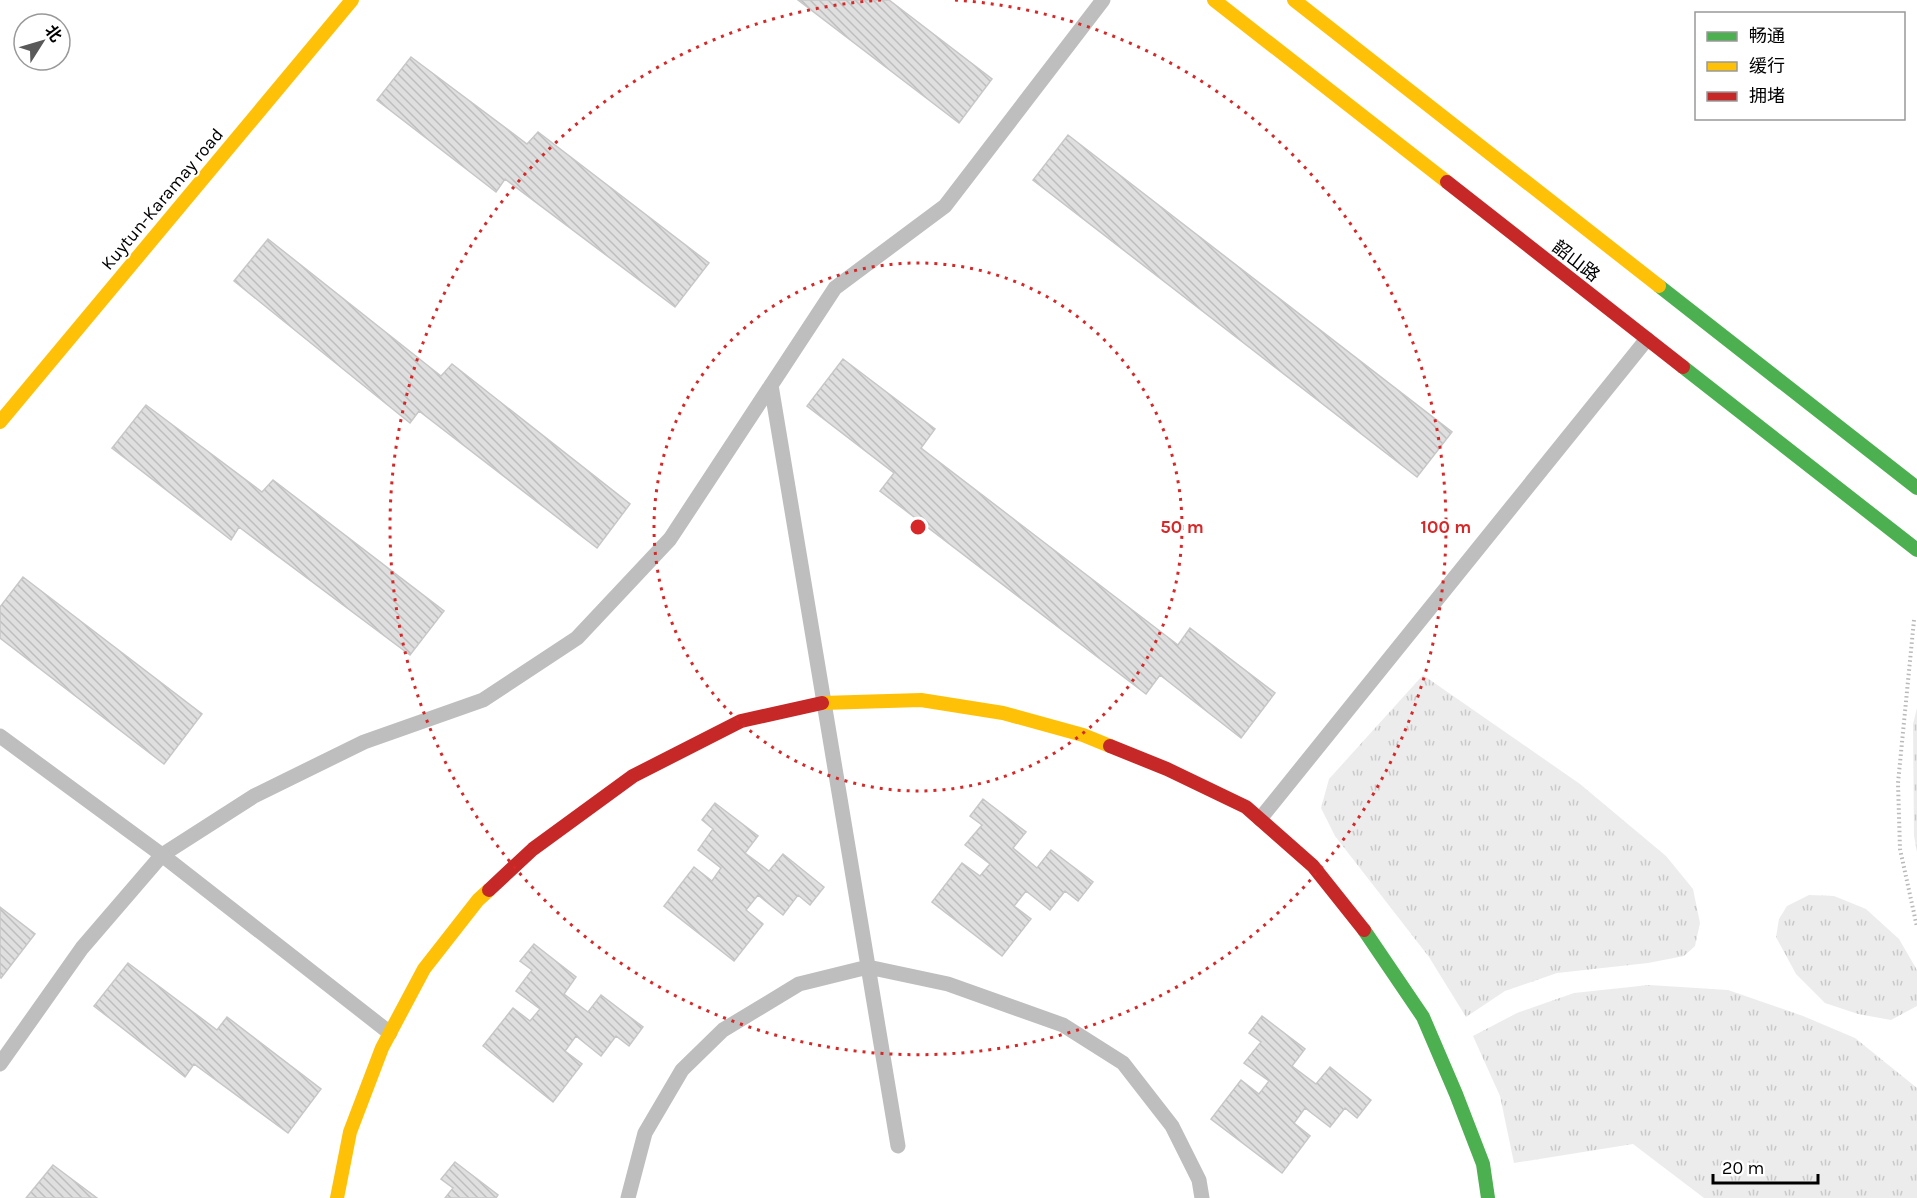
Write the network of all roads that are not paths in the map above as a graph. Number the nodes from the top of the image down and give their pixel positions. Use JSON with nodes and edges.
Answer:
{"nodes":[{"id":1,"x":352,"y":0,"type":"edge"},
{"id":2,"x":1103,"y":0,"type":"edge"},
{"id":3,"x":1214,"y":0,"type":"edge"},
{"id":4,"x":1294,"y":0,"type":"edge"},
{"id":5,"x":1647,"y":339,"type":"junction"},
{"id":6,"x":771,"y":385,"type":"junction"},
{"id":7,"x":0,"y":422,"type":"edge"},
{"id":8,"x":1917,"y":488,"type":"edge"},
{"id":9,"x":1917,"y":550,"type":"edge"},
{"id":10,"x":824,"y":703,"type":"junction"},
{"id":11,"x":0,"y":736,"type":"edge"},
{"id":12,"x":1260,"y":819,"type":"junction"},
{"id":13,"x":162,"y":855,"type":"junction"},
{"id":14,"x":868,"y":967,"type":"junction"},
{"id":15,"x":390,"y":1033,"type":"junction"},
{"id":16,"x":0,"y":1064,"type":"edge"},
{"id":17,"x":898,"y":1146,"type":"dead end"},
{"id":18,"x":338,"y":1198,"type":"edge"},
{"id":19,"x":628,"y":1198,"type":"edge"},
{"id":20,"x":1202,"y":1198,"type":"edge"},
{"id":21,"x":1488,"y":1198,"type":"edge"}],
"edges":[{"from":1,"to":7,"type":"street","name":"Kuytun-Karamay road"},
{"from":2,"to":6,"type":"lane"},
{"from":3,"to":5,"type":"street","name":"韶山路"},
{"from":4,"to":8,"type":"street","name":"韶山路"},
{"from":5,"to":9,"type":"street","name":"韶山路"},
{"from":5,"to":12,"type":"lane"},
{"from":6,"to":10,"type":"lane"},
{"from":6,"to":13,"type":"lane"},
{"from":10,"to":12,"type":"street"},
{"from":10,"to":14,"type":"lane"},
{"from":10,"to":15,"type":"street"},
{"from":11,"to":13,"type":"lane"},
{"from":12,"to":21,"type":"street"},
{"from":13,"to":15,"type":"lane"},
{"from":13,"to":16,"type":"lane"},
{"from":14,"to":17,"type":"lane"},
{"from":14,"to":19,"type":"lane"},
{"from":14,"to":20,"type":"lane"},
{"from":15,"to":18,"type":"street"}]}
